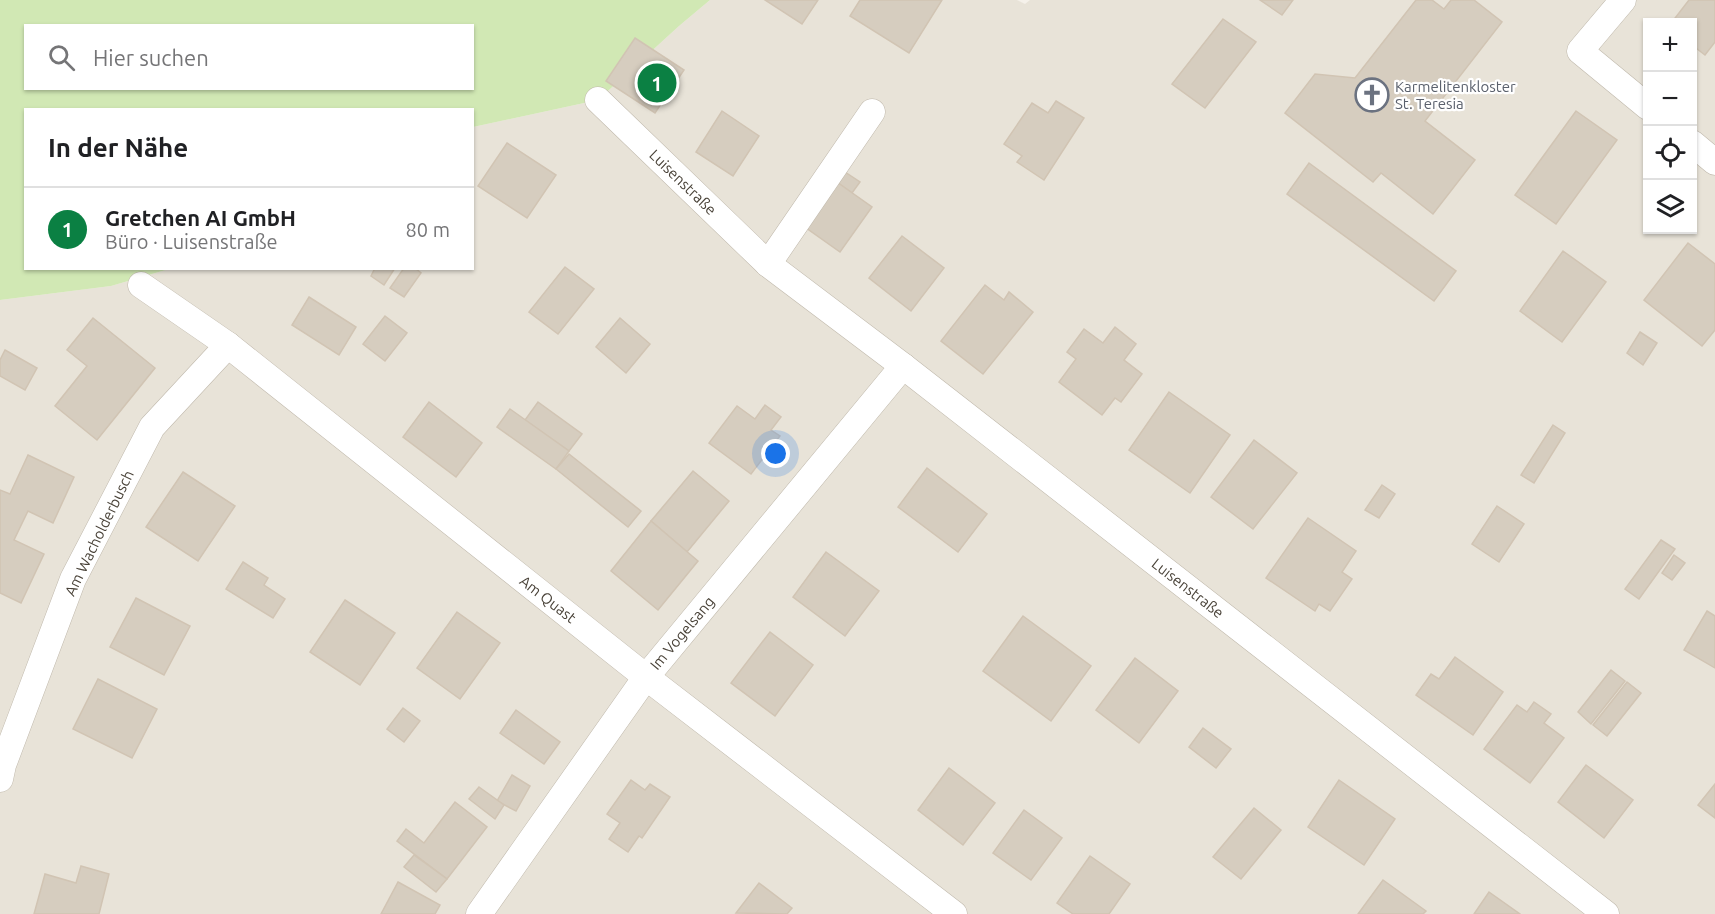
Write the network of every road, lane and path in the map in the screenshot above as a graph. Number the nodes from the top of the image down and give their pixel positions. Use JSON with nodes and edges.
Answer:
{"nodes":[{"id":1,"x":1623,"y":0,"type":"edge"},
{"id":2,"x":598,"y":100,"type":"dead end"},
{"id":3,"x":1643,"y":104,"type":"edge"},
{"id":4,"x":872,"y":112,"type":"dead end"},
{"id":5,"x":1697,"y":147,"type":"edge"},
{"id":6,"x":1715,"y":162,"type":"edge"},
{"id":7,"x":768,"y":264,"type":"junction"},
{"id":8,"x":141,"y":285,"type":"dead end"},
{"id":9,"x":228,"y":345,"type":"junction"},
{"id":10,"x":903,"y":366,"type":"junction"},
{"id":11,"x":646,"y":677,"type":"junction"},
{"id":12,"x":0,"y":779,"type":"edge"},
{"id":13,"x":479,"y":914,"type":"edge"},
{"id":14,"x":954,"y":914,"type":"edge"},
{"id":15,"x":1606,"y":914,"type":"edge"}],
"edges":[{"from":1,"to":3,"type":"street"},
{"from":2,"to":7,"type":"street","name":"Luisenstraße"},
{"from":4,"to":7,"type":"street"},
{"from":5,"to":6,"type":"street"},
{"from":7,"to":10,"type":"street","name":"Luisenstraße"},
{"from":8,"to":9,"type":"street","name":"Am Quast"},
{"from":9,"to":11,"type":"street","name":"Am Quast"},
{"from":9,"to":12,"type":"street","name":"Am Wacholderbusch"},
{"from":10,"to":11,"type":"street","name":"Im Vogelsang"},
{"from":10,"to":15,"type":"street","name":"Luisenstraße"},
{"from":11,"to":13,"type":"street","name":"Im Vogelsang"},
{"from":11,"to":14,"type":"street","name":"Am Quast"}]}
